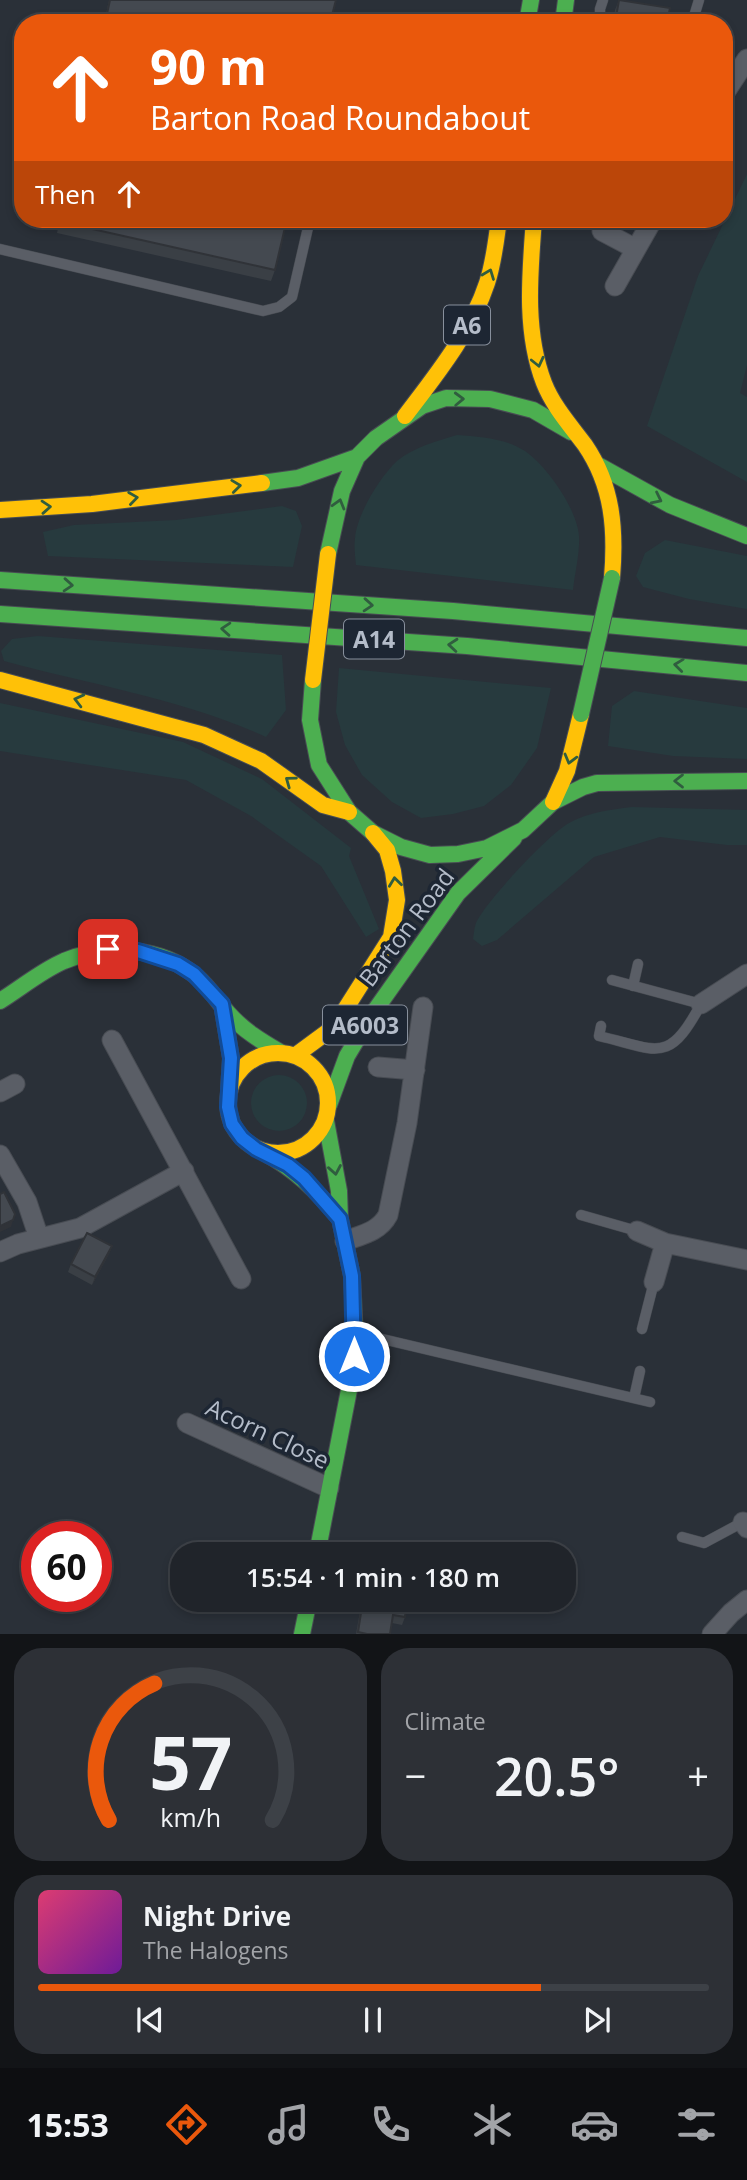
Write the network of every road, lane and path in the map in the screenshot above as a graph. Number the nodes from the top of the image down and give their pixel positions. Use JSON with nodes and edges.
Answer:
{"nodes":[{"id":1,"x":747,"y":59,"type":"edge"},
{"id":2,"x":733,"y":80,"type":"edge"},
{"id":3,"x":308,"y":228,"type":"edge"},
{"id":4,"x":498,"y":228,"type":"edge"},
{"id":5,"x":533,"y":228,"type":"edge"},
{"id":6,"x":648,"y":228,"type":"edge"},
{"id":7,"x":602,"y":231,"type":"dead end"},
{"id":8,"x":0,"y":249,"type":"edge"},
{"id":9,"x":636,"y":249,"type":"junction"},
{"id":10,"x":615,"y":286,"type":"dead end"},
{"id":11,"x":404,"y":416,"type":"junction"},
{"id":12,"x":579,"y":437,"type":"junction"},
{"id":13,"x":357,"y":457,"type":"junction"},
{"id":14,"x":598,"y":465,"type":"junction"},
{"id":15,"x":0,"y":510,"type":"edge"},
{"id":16,"x":747,"y":536,"type":"edge"},
{"id":17,"x":0,"y":580,"type":"edge"},
{"id":18,"x":0,"y":614,"type":"edge"},
{"id":19,"x":747,"y":638,"type":"edge"},
{"id":20,"x":747,"y":673,"type":"edge"},
{"id":21,"x":0,"y":680,"type":"edge"},
{"id":22,"x":747,"y":781,"type":"edge"},
{"id":23,"x":553,"y":802,"type":"junction"},
{"id":24,"x":349,"y":812,"type":"junction"},
{"id":25,"x":523,"y":830,"type":"junction"},
{"id":26,"x":373,"y":833,"type":"junction"},
{"id":27,"x":638,"y":964,"type":"dead end"},
{"id":28,"x":747,"y":974,"type":"edge"},
{"id":29,"x":611,"y":980,"type":"dead end"},
{"id":30,"x":633,"y":986,"type":"junction"},
{"id":31,"x":0,"y":1000,"type":"edge"},
{"id":32,"x":222,"y":1004,"type":"junction"},
{"id":33,"x":701,"y":1004,"type":"junction"},
{"id":34,"x":423,"y":1007,"type":"dead end"},
{"id":35,"x":601,"y":1026,"type":"dead end"},
{"id":36,"x":112,"y":1040,"type":"dead end"},
{"id":37,"x":288,"y":1054,"type":"junction"},
{"id":38,"x":378,"y":1067,"type":"dead end"},
{"id":39,"x":415,"y":1070,"type":"junction"},
{"id":40,"x":229,"y":1089,"type":"junction"},
{"id":41,"x":328,"y":1113,"type":"junction"},
{"id":42,"x":256,"y":1149,"type":"junction"},
{"id":43,"x":0,"y":1155,"type":"edge"},
{"id":44,"x":184,"y":1171,"type":"junction"},
{"id":45,"x":581,"y":1215,"type":"dead end"},
{"id":46,"x":340,"y":1219,"type":"junction"},
{"id":47,"x":637,"y":1231,"type":"joint"},
{"id":48,"x":39,"y":1238,"type":"junction"},
{"id":49,"x":345,"y":1241,"type":"junction"},
{"id":50,"x":665,"y":1244,"type":"junction"},
{"id":51,"x":0,"y":1252,"type":"edge"},
{"id":52,"x":747,"y":1260,"type":"edge"},
{"id":53,"x":241,"y":1279,"type":"dead end"},
{"id":54,"x":654,"y":1282,"type":"joint"},
{"id":55,"x":642,"y":1329,"type":"dead end"},
{"id":56,"x":355,"y":1336,"type":"junction"},
{"id":57,"x":640,"y":1371,"type":"dead end"},
{"id":58,"x":634,"y":1398,"type":"junction"},
{"id":59,"x":650,"y":1402,"type":"dead end"},
{"id":60,"x":187,"y":1423,"type":"dead end"},
{"id":61,"x":329,"y":1488,"type":"junction"},
{"id":62,"x":746,"y":1523,"type":"edge"},
{"id":63,"x":682,"y":1537,"type":"dead end"},
{"id":64,"x":319,"y":1542,"type":"edge"},
{"id":65,"x":747,"y":1600,"type":"edge"},
{"id":66,"x":307,"y":1612,"type":"edge"},
{"id":67,"x":302,"y":1634,"type":"edge"},
{"id":68,"x":712,"y":1634,"type":"edge"}],
"edges":[{"from":1,"to":2,"type":"street"},
{"from":3,"to":8,"type":"lane"},
{"from":11,"to":4,"type":"main road","number":"A6","one_way":true},
{"from":5,"to":12,"type":"main road","one_way":true},
{"from":6,"to":9,"type":"street"},
{"from":7,"to":9,"type":"street"},
{"from":9,"to":10,"type":"street"},
{"from":11,"to":12,"type":"main road","one_way":true},
{"from":11,"to":13,"type":"main road"},
{"from":12,"to":14,"type":"main road"},
{"from":15,"to":13,"type":"main road","one_way":true},
{"from":24,"to":13,"type":"main road","one_way":true,"bridge":true},
{"from":14,"to":16,"type":"main road","one_way":true},
{"from":14,"to":23,"type":"main road","one_way":true,"bridge":true},
{"from":17,"to":19,"type":"main road","number":"A14","one_way":true},
{"from":20,"to":18,"type":"main road","number":"A14","one_way":true},
{"from":24,"to":21,"type":"main road","one_way":true},
{"from":22,"to":23,"type":"main road","one_way":true},
{"from":23,"to":25,"type":"main road","name":"Barton Road"},
{"from":24,"to":26,"type":"main road"},
{"from":25,"to":26,"type":"main road"},
{"from":25,"to":41,"type":"main road","name":"Barton Road","number":"A6003"},
{"from":37,"to":26,"type":"main road","name":"Barton Road","number":"A6003","one_way":true},
{"from":27,"to":30,"type":"lane"},
{"from":28,"to":33,"type":"street"},
{"from":29,"to":30,"type":"lane"},
{"from":30,"to":33,"type":"lane"},
{"from":31,"to":32,"type":"main road"},
{"from":32,"to":37,"type":"main road"},
{"from":32,"to":40,"type":"main road"},
{"from":33,"to":35,"type":"lane"},
{"from":34,"to":39,"type":"street"},
{"from":36,"to":44,"type":"street"},
{"from":37,"to":40,"type":"main road"},
{"from":37,"to":41,"type":"main road"},
{"from":38,"to":39,"type":"street"},
{"from":39,"to":49,"type":"street"},
{"from":40,"to":42,"type":"main road"},
{"from":41,"to":42,"type":"main road"},
{"from":41,"to":46,"type":"main road","name":"Barton Road","number":"A6003","one_way":true},
{"from":42,"to":46,"type":"main road","name":"Barton Road","number":"A6003"},
{"from":43,"to":48,"type":"street"},
{"from":44,"to":48,"type":"street"},
{"from":44,"to":53,"type":"street"},
{"from":45,"to":47,"type":"lane"},
{"from":46,"to":49,"type":"main road","name":"Barton Road","number":"A6003"},
{"from":47,"to":50,"type":"street"},
{"from":48,"to":51,"type":"street"},
{"from":49,"to":56,"type":"main road","name":"Barton Road","number":"A6003"},
{"from":50,"to":52,"type":"street"},
{"from":50,"to":54,"type":"street"},
{"from":54,"to":55,"type":"lane"},
{"from":56,"to":58,"type":"lane"},
{"from":56,"to":61,"type":"main road","name":"Barton Road","number":"A6003"},
{"from":57,"to":58,"type":"lane"},
{"from":58,"to":59,"type":"lane"},
{"from":60,"to":61,"type":"street","name":"Acorn Close"},
{"from":61,"to":64,"type":"main road","name":"Barton Road","number":"A6003"},
{"from":62,"to":63,"type":"lane"},
{"from":65,"to":68,"type":"street"},
{"from":66,"to":67,"type":"main road"}]}
